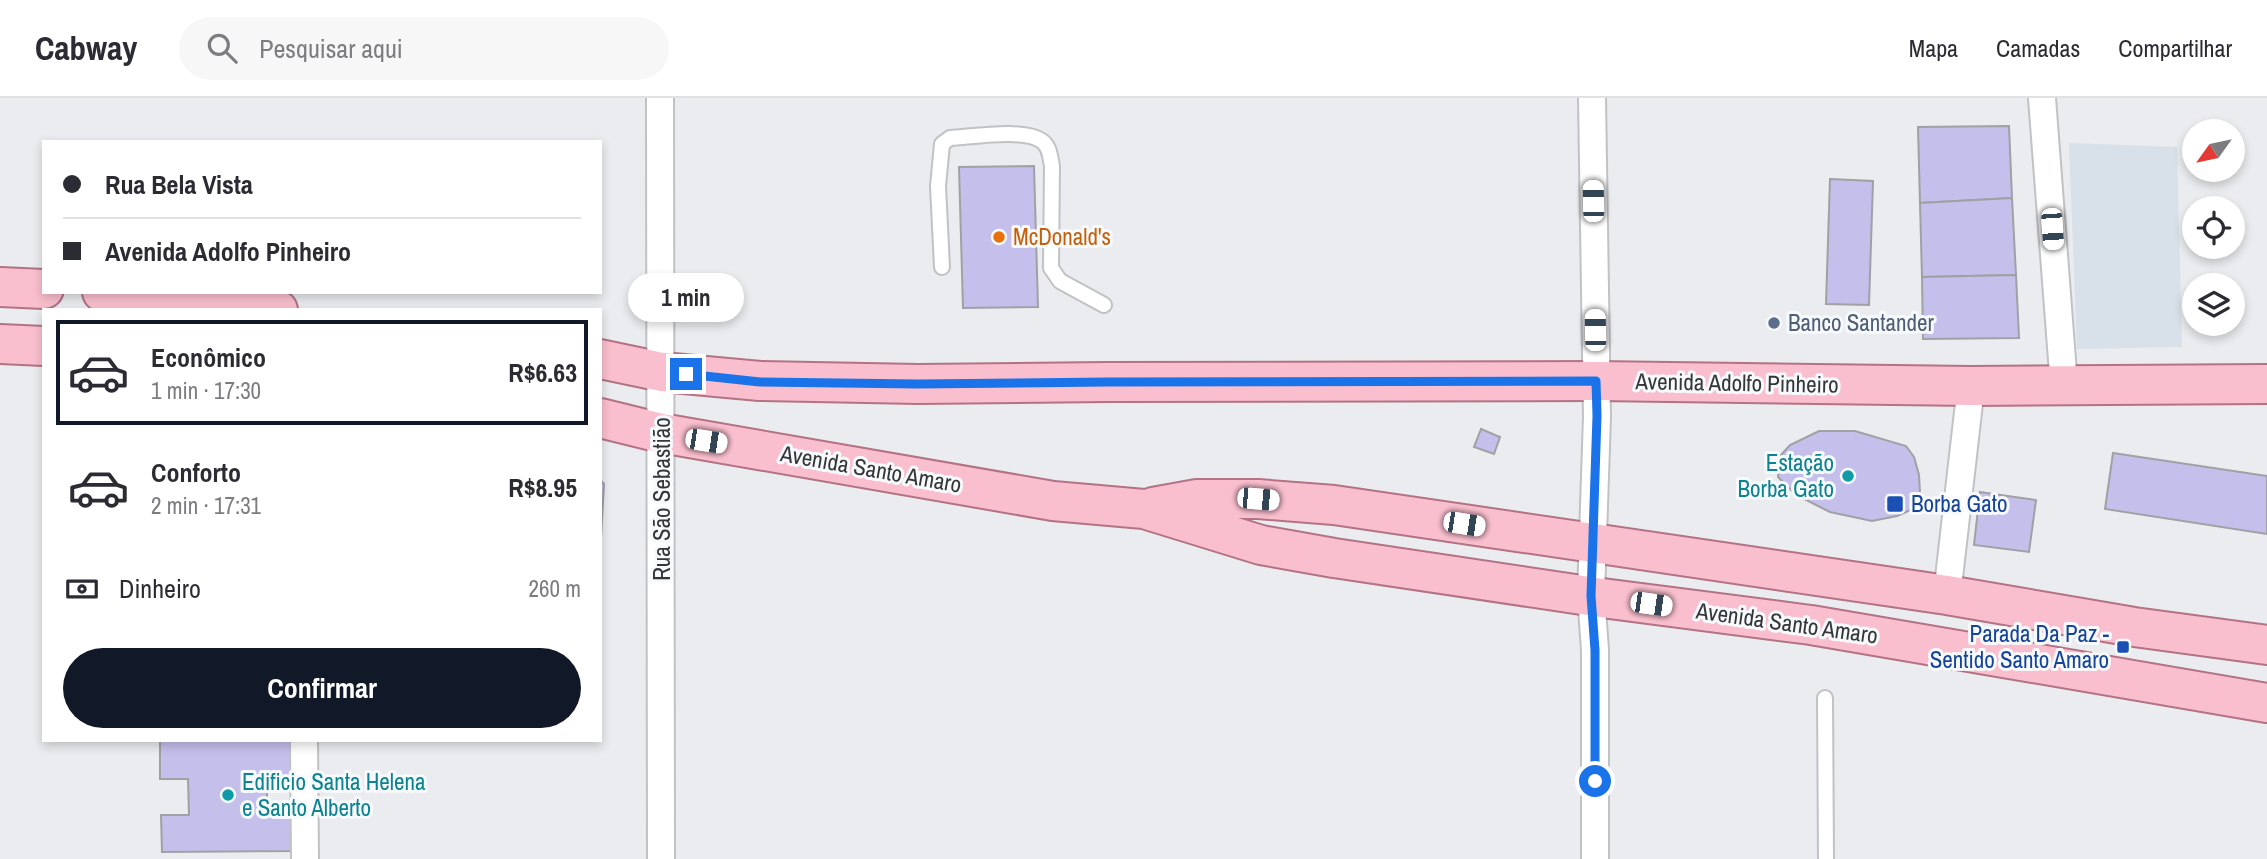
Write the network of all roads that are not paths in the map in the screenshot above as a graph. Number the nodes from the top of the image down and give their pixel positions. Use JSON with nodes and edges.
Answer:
{"nodes":[{"id":1,"x":660,"y":98,"type":"edge"},
{"id":2,"x":1592,"y":98,"type":"edge"},
{"id":3,"x":2042,"y":98,"type":"edge"},
{"id":4,"x":942,"y":267,"type":"dead end"},
{"id":5,"x":0,"y":287,"type":"edge"},
{"id":6,"x":42,"y":289,"type":"edge"},
{"id":7,"x":139,"y":294,"type":"edge"},
{"id":8,"x":1104,"y":305,"type":"dead end"},
{"id":9,"x":262,"y":308,"type":"edge"},
{"id":10,"x":0,"y":344,"type":"edge"},
{"id":11,"x":42,"y":346,"type":"edge"},
{"id":12,"x":602,"y":359,"type":"edge"},
{"id":13,"x":662,"y":372,"type":"junction"},
{"id":14,"x":1596,"y":381,"type":"junction"},
{"id":15,"x":2267,"y":384,"type":"edge"},
{"id":16,"x":1971,"y":386,"type":"junction"},
{"id":17,"x":2064,"y":386,"type":"junction"},
{"id":18,"x":602,"y":418,"type":"edge"},
{"id":19,"x":661,"y":433,"type":"junction"},
{"id":20,"x":1144,"y":509,"type":"junction"},
{"id":21,"x":1594,"y":544,"type":"junction"},
{"id":22,"x":1947,"y":595,"type":"junction"},
{"id":23,"x":1591,"y":596,"type":"junction"},
{"id":24,"x":2267,"y":645,"type":"edge"},
{"id":25,"x":1825,"y":698,"type":"dead end"},
{"id":26,"x":2267,"y":703,"type":"edge"},
{"id":27,"x":304,"y":742,"type":"edge"},
{"id":28,"x":305,"y":859,"type":"edge"},
{"id":29,"x":661,"y":859,"type":"edge"},
{"id":30,"x":1595,"y":859,"type":"edge"},
{"id":31,"x":1826,"y":859,"type":"edge"}],
"edges":[{"from":1,"to":13,"type":"street","name":"Rua São Sebastião"},
{"from":2,"to":14,"type":"street"},
{"from":3,"to":17,"type":"street"},
{"from":4,"to":8,"type":"lane"},
{"from":5,"to":6,"type":"main road"},
{"from":7,"to":9,"type":"main road"},
{"from":10,"to":11,"type":"main road"},
{"from":12,"to":13,"type":"main road"},
{"from":13,"to":14,"type":"main road","name":"Avenida Adolfo Pinheiro"},
{"from":13,"to":19,"type":"street","name":"Rua São Sebastião"},
{"from":14,"to":16,"type":"main road","name":"Avenida Adolfo Pinheiro"},
{"from":14,"to":21,"type":"street"},
{"from":15,"to":17,"type":"main road","name":"Avenida Adolfo Pinheiro"},
{"from":16,"to":17,"type":"main road","name":"Avenida Adolfo Pinheiro"},
{"from":16,"to":22,"type":"street"},
{"from":18,"to":19,"type":"main road","name":"Avenida Santo Amaro"},
{"from":19,"to":20,"type":"main road","name":"Avenida Santo Amaro"},
{"from":19,"to":29,"type":"street","name":"Rua São Sebastião"},
{"from":20,"to":21,"type":"main road","name":"Avenida Santo Amaro"},
{"from":20,"to":23,"type":"main road","name":"Avenida Santo Amaro"},
{"from":21,"to":22,"type":"main road","name":"Avenida Santo Amaro"},
{"from":21,"to":23,"type":"street"},
{"from":22,"to":24,"type":"main road","name":"Avenida Santo Amaro"},
{"from":23,"to":26,"type":"main road","name":"Avenida Santo Amaro"},
{"from":23,"to":30,"type":"street"},
{"from":25,"to":31,"type":"lane"},
{"from":27,"to":28,"type":"street"}]}
